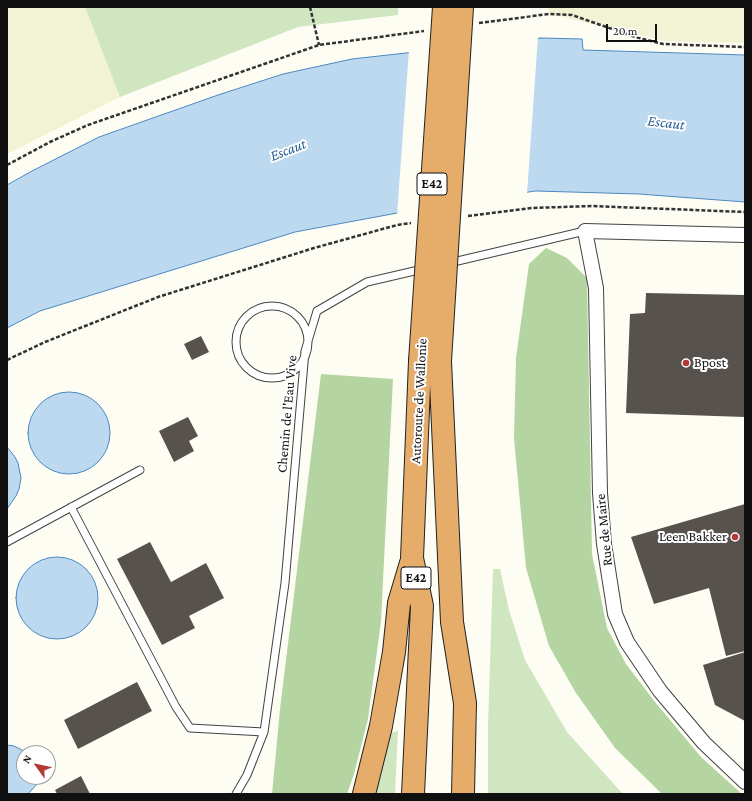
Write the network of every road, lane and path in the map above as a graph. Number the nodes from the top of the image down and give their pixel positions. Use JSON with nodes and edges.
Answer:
{"nodes":[{"id":1,"x":310,"y":7,"type":"edge"},
{"id":2,"x":444,"y":7,"type":"edge"},
{"id":3,"x":467,"y":16,"type":"edge"},
{"id":4,"x":426,"y":30,"type":"dead end"},
{"id":5,"x":319,"y":45,"type":"junction"},
{"id":6,"x":745,"y":47,"type":"edge"},
{"id":7,"x":7,"y":165,"type":"edge"},
{"id":8,"x":745,"y":212,"type":"edge"},
{"id":9,"x":468,"y":216,"type":"dead end"},
{"id":10,"x":413,"y":223,"type":"dead end"},
{"id":11,"x":585,"y":231,"type":"junction"},
{"id":12,"x":745,"y":234,"type":"edge"},
{"id":13,"x":305,"y":351,"type":"junction"},
{"id":14,"x":7,"y":360,"type":"edge"},
{"id":15,"x":430,"y":361,"type":"junction"},
{"id":16,"x":140,"y":470,"type":"dead end"},
{"id":17,"x":71,"y":507,"type":"junction"},
{"id":18,"x":7,"y":542,"type":"edge"},
{"id":19,"x":412,"y":558,"type":"junction"},
{"id":20,"x":264,"y":732,"type":"junction"},
{"id":21,"x":745,"y":782,"type":"edge"},
{"id":22,"x":236,"y":794,"type":"edge"},
{"id":23,"x":364,"y":794,"type":"edge"},
{"id":24,"x":413,"y":794,"type":"edge"},
{"id":25,"x":463,"y":794,"type":"edge"}],
"edges":[{"from":1,"to":5,"type":"path"},
{"from":2,"to":15,"type":"highway","name":"Autoroute de Wallonie","number":"E42","bridge":true},
{"from":3,"to":6,"type":"path"},
{"from":3,"to":15,"type":"highway","name":"Autoroute de Wallonie","number":"E42","bridge":true},
{"from":4,"to":5,"type":"path"},
{"from":5,"to":7,"type":"path"},
{"from":8,"to":9,"type":"path"},
{"from":10,"to":14,"type":"path"},
{"from":11,"to":12,"type":"street"},
{"from":11,"to":13,"type":"lane","name":"Chemin de l'Eau Vive"},
{"from":11,"to":21,"type":"street","name":"Rue de Maire"},
{"from":13,"to":13,"type":"lane"},
{"from":13,"to":20,"type":"lane","name":"Chemin de l'Eau Vive"},
{"from":15,"to":19,"type":"highway","name":"Autoroute de Wallonie","number":"E42"},
{"from":15,"to":25,"type":"highway","name":"Autoroute de Wallonie","number":"E42"},
{"from":16,"to":17,"type":"lane"},
{"from":17,"to":18,"type":"lane"},
{"from":17,"to":20,"type":"lane"},
{"from":19,"to":23,"type":"highway"},
{"from":19,"to":24,"type":"highway","name":"Autoroute de Wallonie","number":"E42"},
{"from":20,"to":22,"type":"lane","name":"Chemin de l'Eau Vive"}]}
